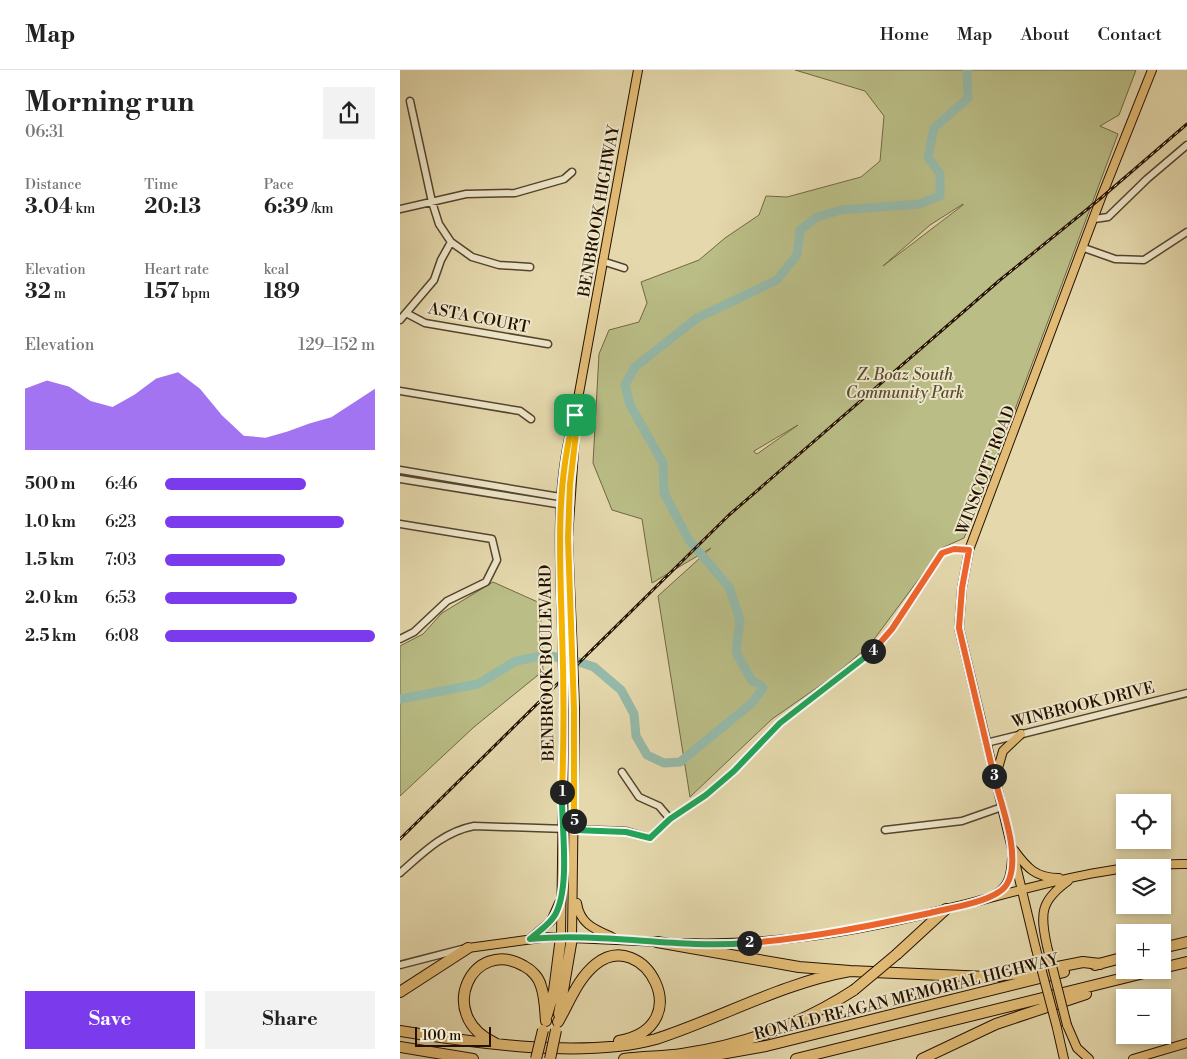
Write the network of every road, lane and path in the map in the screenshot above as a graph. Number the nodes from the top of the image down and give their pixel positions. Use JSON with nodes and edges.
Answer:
{"nodes":[{"id":1,"x":638,"y":70,"type":"edge"},
{"id":2,"x":1152,"y":70,"type":"edge"},
{"id":3,"x":410,"y":101,"type":"dead end"},
{"id":4,"x":1187,"y":145,"type":"edge"},
{"id":5,"x":572,"y":172,"type":"dead end"},
{"id":6,"x":432,"y":202,"type":"junction"},
{"id":7,"x":400,"y":209,"type":"edge"},
{"id":8,"x":1094,"y":219,"type":"junction"},
{"id":9,"x":1187,"y":232,"type":"edge"},
{"id":10,"x":451,"y":242,"type":"junction"},
{"id":11,"x":1084,"y":248,"type":"junction"},
{"id":12,"x":602,"y":261,"type":"junction"},
{"id":13,"x":530,"y":267,"type":"dead end"},
{"id":14,"x":624,"y":268,"type":"dead end"},
{"id":15,"x":406,"y":313,"type":"junction"},
{"id":16,"x":400,"y":320,"type":"edge"},
{"id":17,"x":548,"y":344,"type":"dead end"},
{"id":18,"x":585,"y":358,"type":"joint"},
{"id":19,"x":400,"y":391,"type":"edge"},
{"id":20,"x":530,"y":419,"type":"dead end"},
{"id":21,"x":400,"y":470,"type":"edge"},
{"id":22,"x":400,"y":479,"type":"edge"},
{"id":23,"x":565,"y":502,"type":"junction"},
{"id":24,"x":400,"y":524,"type":"edge"},
{"id":25,"x":969,"y":550,"type":"junction"},
{"id":26,"x":400,"y":639,"type":"edge"},
{"id":27,"x":1187,"y":692,"type":"edge"},
{"id":28,"x":1022,"y":734,"type":"junction"},
{"id":29,"x":986,"y":743,"type":"junction"},
{"id":30,"x":622,"y":772,"type":"dead end"},
{"id":31,"x":995,"y":780,"type":"junction"},
{"id":32,"x":1002,"y":807,"type":"junction"},
{"id":33,"x":670,"y":819,"type":"junction"},
{"id":34,"x":563,"y":830,"type":"junction"},
{"id":35,"x":574,"y":830,"type":"junction"},
{"id":36,"x":885,"y":830,"type":"dead end"},
{"id":37,"x":1012,"y":846,"type":"junction"},
{"id":38,"x":1187,"y":864,"type":"edge"},
{"id":39,"x":400,"y":873,"type":"edge"},
{"id":40,"x":1072,"y":878,"type":"junction"},
{"id":41,"x":574,"y":884,"type":"junction"},
{"id":42,"x":1022,"y":889,"type":"junction"},
{"id":43,"x":562,"y":891,"type":"junction"},
{"id":44,"x":988,"y":898,"type":"junction"},
{"id":45,"x":946,"y":909,"type":"junction"},
{"id":46,"x":567,"y":938,"type":"junction"},
{"id":47,"x":530,"y":939,"type":"junction"},
{"id":48,"x":616,"y":939,"type":"junction"},
{"id":49,"x":657,"y":942,"type":"junction"},
{"id":50,"x":1187,"y":942,"type":"edge"},
{"id":51,"x":1171,"y":946,"type":"edge"},
{"id":52,"x":468,"y":948,"type":"junction"},
{"id":53,"x":1116,"y":960,"type":"edge"},
{"id":54,"x":1187,"y":962,"type":"edge"},
{"id":55,"x":1100,"y":964,"type":"junction"},
{"id":56,"x":400,"y":965,"type":"edge"},
{"id":57,"x":1171,"y":966,"type":"edge"},
{"id":58,"x":850,"y":971,"type":"junction"},
{"id":59,"x":1120,"y":979,"type":"edge"},
{"id":60,"x":1116,"y":980,"type":"junction"},
{"id":61,"x":400,"y":992,"type":"edge"},
{"id":62,"x":544,"y":1025,"type":"junction"},
{"id":63,"x":557,"y":1026,"type":"junction"},
{"id":64,"x":400,"y":1030,"type":"edge"},
{"id":65,"x":1187,"y":1043,"type":"edge"},
{"id":66,"x":503,"y":1046,"type":"junction"},
{"id":67,"x":400,"y":1047,"type":"edge"},
{"id":68,"x":586,"y":1049,"type":"junction"},
{"id":69,"x":473,"y":1059,"type":"edge"},
{"id":70,"x":536,"y":1059,"type":"edge"},
{"id":71,"x":550,"y":1059,"type":"edge"},
{"id":72,"x":624,"y":1059,"type":"edge"},
{"id":73,"x":693,"y":1059,"type":"edge"},
{"id":74,"x":796,"y":1059,"type":"edge"},
{"id":75,"x":922,"y":1059,"type":"edge"},
{"id":76,"x":1064,"y":1059,"type":"edge"},
{"id":77,"x":1089,"y":1059,"type":"edge"},
{"id":78,"x":1133,"y":1059,"type":"edge"}],
"edges":[{"from":1,"to":12,"type":"main road","name":"BENBROOK HIGHWAY"},
{"from":2,"to":8,"type":"main road","name":"WINSCOTT ROAD"},
{"from":3,"to":6,"type":"street"},
{"from":4,"to":8,"type":"street"},
{"from":5,"to":6,"type":"street"},
{"from":6,"to":7,"type":"street"},
{"from":6,"to":10,"type":"street"},
{"from":8,"to":11,"type":"main road","name":"WINSCOTT ROAD"},
{"from":9,"to":11,"type":"street"},
{"from":10,"to":13,"type":"street"},
{"from":10,"to":15,"type":"street"},
{"from":11,"to":25,"type":"main road","name":"WINSCOTT ROAD"},
{"from":12,"to":14,"type":"street"},
{"from":12,"to":18,"type":"main road","name":"BENBROOK HIGHWAY"},
{"from":15,"to":16,"type":"street"},
{"from":15,"to":17,"type":"street","name":"ASTA COURT"},
{"from":18,"to":23,"type":"main road","name":"BENBROOK BOULEVARD"},
{"from":19,"to":20,"type":"street"},
{"from":21,"to":23,"type":"street"},
{"from":22,"to":23,"type":"street"},
{"from":23,"to":34,"type":"main road","name":"BENBROOK BOULEVARD","bridge":true},
{"from":23,"to":35,"type":"main road","name":"BENBROOK BOULEVARD","bridge":true},
{"from":24,"to":26,"type":"street"},
{"from":25,"to":29,"type":"main road","name":"WINSCOTT ROAD"},
{"from":25,"to":33,"type":"street"},
{"from":27,"to":28,"type":"street","name":"WINBROOK DRIVE"},
{"from":28,"to":29,"type":"street","name":"WINBROOK DRIVE"},
{"from":28,"to":31,"type":"main road"},
{"from":29,"to":31,"type":"main road","name":"WINSCOTT ROAD"},
{"from":30,"to":33,"type":"street"},
{"from":31,"to":32,"type":"main road","name":"WINSCOTT ROAD"},
{"from":32,"to":36,"type":"street"},
{"from":32,"to":37,"type":"main road","name":"WINSCOTT ROAD"},
{"from":33,"to":35,"type":"street"},
{"from":34,"to":35,"type":"street"},
{"from":34,"to":39,"type":"street"},
{"from":34,"to":43,"type":"main road","name":"BENBROOK BOULEVARD"},
{"from":35,"to":41,"type":"main road","name":"BENBROOK BOULEVARD"},
{"from":37,"to":40,"type":"main road"},
{"from":37,"to":42,"type":"main road","name":"WINSCOTT ROAD"},
{"from":37,"to":44,"type":"main road"},
{"from":38,"to":40,"type":"main road"},
{"from":40,"to":42,"type":"main road"},
{"from":40,"to":77,"type":"main road","bridge":true},
{"from":41,"to":46,"type":"main road","name":"BENBROOK BOULEVARD"},
{"from":41,"to":48,"type":"main road"},
{"from":42,"to":44,"type":"main road"},
{"from":42,"to":76,"type":"main road","name":"WINSCOTT ROAD","bridge":true},
{"from":43,"to":46,"type":"main road","name":"BENBROOK BOULEVARD"},
{"from":43,"to":47,"type":"main road"},
{"from":44,"to":45,"type":"main road"},
{"from":45,"to":49,"type":"main road"},
{"from":45,"to":72,"type":"highway","bridge":true},
{"from":46,"to":47,"type":"main road"},
{"from":46,"to":48,"type":"main road"},
{"from":46,"to":62,"type":"highway","name":"BENBROOK BOULEVARD"},
{"from":46,"to":63,"type":"highway","name":"BENBROOK BOULEVARD"},
{"from":47,"to":52,"type":"main road"},
{"from":48,"to":49,"type":"main road"},
{"from":49,"to":58,"type":"highway"},
{"from":50,"to":51,"type":"highway"},
{"from":52,"to":56,"type":"street"},
{"from":52,"to":61,"type":"highway"},
{"from":53,"to":55,"type":"highway","name":"RONALD REAGAN MEMORIAL HIGHWAY"},
{"from":54,"to":57,"type":"highway"},
{"from":55,"to":58,"type":"highway"},
{"from":55,"to":73,"type":"highway","name":"RONALD REAGAN MEMORIAL HIGHWAY"},
{"from":58,"to":68,"type":"highway"},
{"from":59,"to":60,"type":"highway"},
{"from":60,"to":74,"type":"highway"},
{"from":60,"to":75,"type":"highway"},
{"from":62,"to":66,"type":"highway"},
{"from":62,"to":70,"type":"highway","name":"BENBROOK BOULEVARD","bridge":true},
{"from":63,"to":68,"type":"highway"},
{"from":63,"to":71,"type":"highway","name":"BENBROOK BOULEVARD","bridge":true},
{"from":64,"to":66,"type":"highway"},
{"from":65,"to":78,"type":"main road"},
{"from":66,"to":68,"type":"highway"},
{"from":67,"to":69,"type":"highway"}]}
